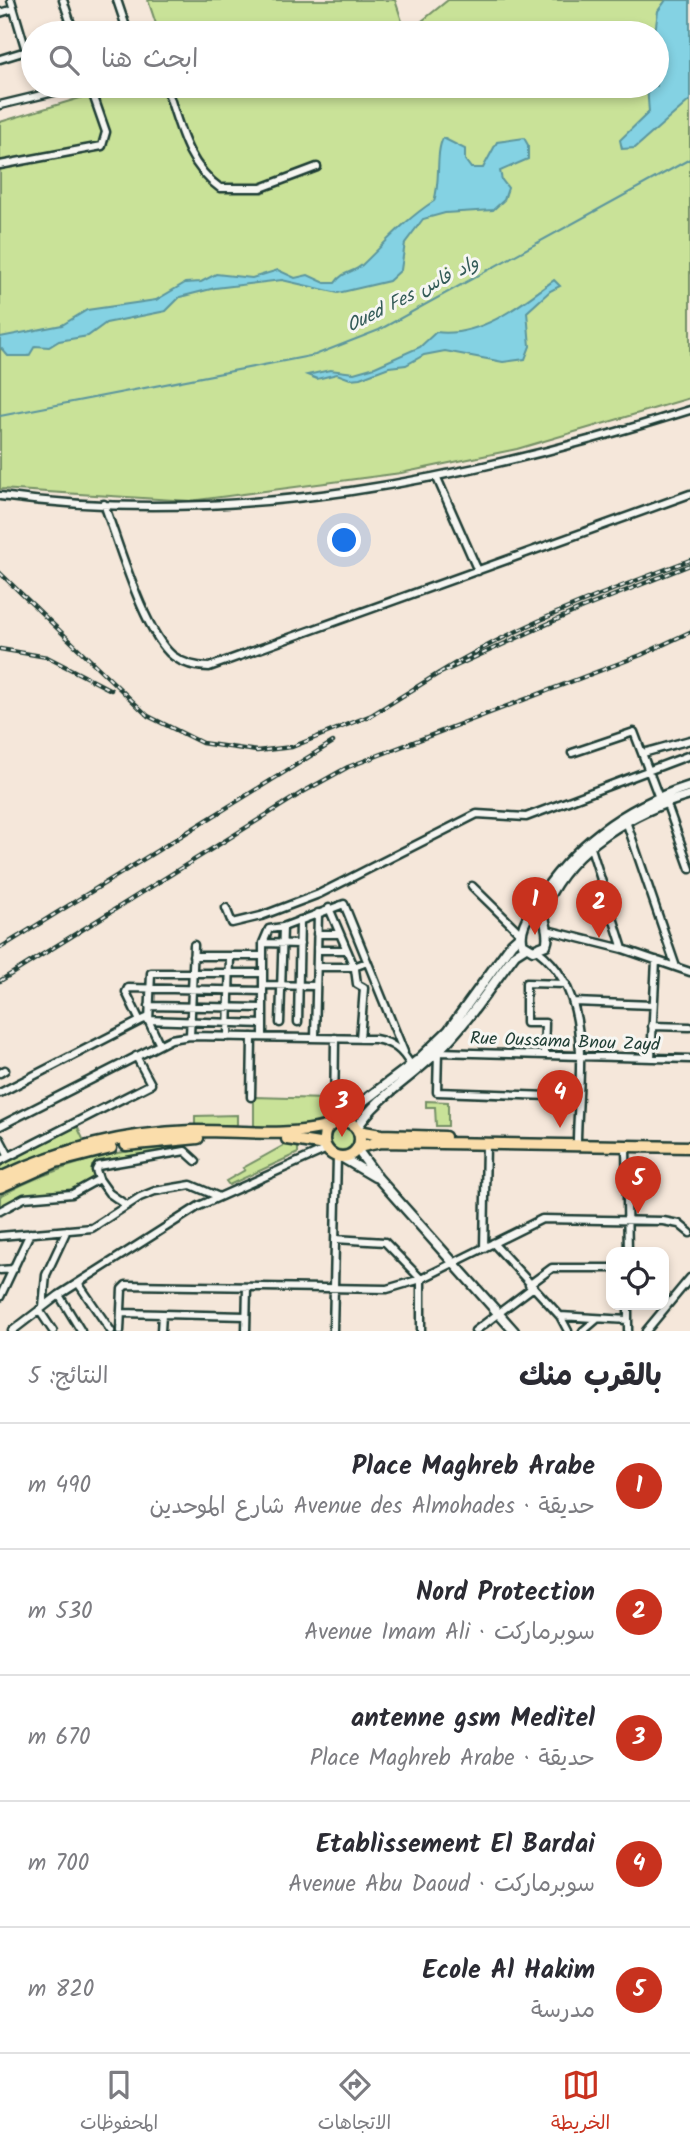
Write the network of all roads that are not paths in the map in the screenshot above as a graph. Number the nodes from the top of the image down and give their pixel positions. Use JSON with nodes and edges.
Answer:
{"nodes":[{"id":1,"x":11,"y":0,"type":"edge"},
{"id":2,"x":63,"y":0,"type":"edge"},
{"id":3,"x":117,"y":0,"type":"edge"},
{"id":4,"x":13,"y":9,"type":"junction"},
{"id":5,"x":0,"y":13,"type":"edge"},
{"id":6,"x":70,"y":21,"type":"edge"},
{"id":7,"x":124,"y":21,"type":"edge"},
{"id":8,"x":21,"y":35,"type":"edge"},
{"id":9,"x":21,"y":53,"type":"edge"},
{"id":10,"x":0,"y":59,"type":"edge"},
{"id":11,"x":28,"y":98,"type":"edge"},
{"id":12,"x":94,"y":98,"type":"edge"},
{"id":13,"x":170,"y":98,"type":"edge"},
{"id":14,"x":0,"y":105,"type":"edge"},
{"id":15,"x":0,"y":164,"type":"edge"},
{"id":16,"x":317,"y":167,"type":"dead end"},
{"id":17,"x":690,"y":411,"type":"edge"},
{"id":18,"x":437,"y":478,"type":"junction"},
{"id":19,"x":690,"y":494,"type":"edge"},
{"id":20,"x":0,"y":496,"type":"edge"},
{"id":21,"x":104,"y":504,"type":"junction"},
{"id":22,"x":478,"y":571,"type":"junction"},
{"id":23,"x":690,"y":740,"type":"edge"},
{"id":24,"x":572,"y":753,"type":"dead end"},
{"id":25,"x":643,"y":753,"type":"junction"},
{"id":26,"x":690,"y":755,"type":"edge"},
{"id":27,"x":649,"y":770,"type":"junction"},
{"id":28,"x":690,"y":786,"type":"edge"},
{"id":29,"x":690,"y":795,"type":"edge"},
{"id":30,"x":662,"y":800,"type":"junction"},
{"id":31,"x":626,"y":821,"type":"junction"},
{"id":32,"x":591,"y":848,"type":"junction"},
{"id":33,"x":690,"y":869,"type":"edge"},
{"id":34,"x":472,"y":886,"type":"dead end"},
{"id":35,"x":226,"y":908,"type":"dead end"},
{"id":36,"x":329,"y":908,"type":"junction"},
{"id":37,"x":317,"y":913,"type":"junction"},
{"id":38,"x":300,"y":923,"type":"junction"},
{"id":39,"x":283,"y":927,"type":"junction"},
{"id":40,"x":521,"y":930,"type":"junction"},
{"id":41,"x":317,"y":931,"type":"junction"},
{"id":42,"x":339,"y":934,"type":"junction"},
{"id":43,"x":547,"y":935,"type":"junction"},
{"id":44,"x":263,"y":943,"type":"junction"},
{"id":45,"x":282,"y":944,"type":"junction"},
{"id":46,"x":300,"y":944,"type":"junction"},
{"id":47,"x":194,"y":945,"type":"dead end"},
{"id":48,"x":526,"y":947,"type":"junction"},
{"id":49,"x":623,"y":949,"type":"junction"},
{"id":50,"x":317,"y":950,"type":"junction"},
{"id":51,"x":345,"y":950,"type":"junction"},
{"id":52,"x":537,"y":950,"type":"junction"},
{"id":53,"x":193,"y":956,"type":"junction"},
{"id":54,"x":230,"y":957,"type":"junction"},
{"id":55,"x":263,"y":957,"type":"junction"},
{"id":56,"x":547,"y":958,"type":"junction"},
{"id":57,"x":656,"y":960,"type":"junction"},
{"id":58,"x":367,"y":962,"type":"junction"},
{"id":59,"x":317,"y":967,"type":"junction"},
{"id":60,"x":354,"y":967,"type":"junction"},
{"id":61,"x":676,"y":968,"type":"junction"},
{"id":62,"x":690,"y":972,"type":"edge"},
{"id":63,"x":192,"y":973,"type":"junction"},
{"id":64,"x":230,"y":973,"type":"junction"},
{"id":65,"x":263,"y":973,"type":"junction"},
{"id":66,"x":566,"y":984,"type":"junction"},
{"id":67,"x":281,"y":985,"type":"junction"},
{"id":68,"x":298,"y":986,"type":"junction"},
{"id":69,"x":316,"y":986,"type":"junction"},
{"id":70,"x":263,"y":988,"type":"junction"},
{"id":71,"x":149,"y":989,"type":"junction"},
{"id":72,"x":192,"y":990,"type":"junction"},
{"id":73,"x":230,"y":991,"type":"junction"},
{"id":74,"x":574,"y":1003,"type":"junction"},
{"id":75,"x":653,"y":1005,"type":"junction"},
{"id":76,"x":149,"y":1006,"type":"junction"},
{"id":77,"x":191,"y":1006,"type":"junction"},
{"id":78,"x":229,"y":1007,"type":"junction"},
{"id":79,"x":263,"y":1008,"type":"junction"},
{"id":80,"x":146,"y":1019,"type":"junction"},
{"id":81,"x":298,"y":1022,"type":"dead end"},
{"id":82,"x":190,"y":1023,"type":"junction"},
{"id":83,"x":228,"y":1023,"type":"junction"},
{"id":84,"x":280,"y":1023,"type":"dead end"},
{"id":85,"x":263,"y":1024,"type":"junction"},
{"id":86,"x":652,"y":1026,"type":"junction"},
{"id":87,"x":690,"y":1027,"type":"edge"},
{"id":88,"x":190,"y":1036,"type":"junction"},
{"id":89,"x":228,"y":1037,"type":"junction"},
{"id":90,"x":252,"y":1037,"type":"junction"},
{"id":91,"x":263,"y":1038,"type":"junction"},
{"id":92,"x":315,"y":1038,"type":"junction"},
{"id":93,"x":335,"y":1038,"type":"junction"},
{"id":94,"x":360,"y":1039,"type":"junction"},
{"id":95,"x":159,"y":1043,"type":"junction"},
{"id":96,"x":438,"y":1052,"type":"junction"},
{"id":97,"x":404,"y":1054,"type":"junction"},
{"id":98,"x":544,"y":1055,"type":"junction"},
{"id":99,"x":136,"y":1056,"type":"junction"},
{"id":100,"x":579,"y":1056,"type":"junction"},
{"id":101,"x":651,"y":1058,"type":"junction"},
{"id":102,"x":690,"y":1059,"type":"edge"},
{"id":103,"x":411,"y":1066,"type":"junction"},
{"id":104,"x":0,"y":1093,"type":"edge"},
{"id":105,"x":251,"y":1097,"type":"dead end"},
{"id":106,"x":578,"y":1097,"type":"junction"},
{"id":107,"x":333,"y":1123,"type":"junction"},
{"id":108,"x":0,"y":1126,"type":"edge"},
{"id":109,"x":357,"y":1129,"type":"junction"},
{"id":110,"x":0,"y":1139,"type":"edge"},
{"id":111,"x":577,"y":1140,"type":"junction"},
{"id":112,"x":690,"y":1141,"type":"edge"},
{"id":113,"x":486,"y":1144,"type":"junction"},
{"id":114,"x":326,"y":1147,"type":"junction"},
{"id":115,"x":626,"y":1147,"type":"junction"},
{"id":116,"x":690,"y":1147,"type":"edge"},
{"id":117,"x":358,"y":1148,"type":"junction"},
{"id":118,"x":9,"y":1156,"type":"junction"},
{"id":119,"x":339,"y":1156,"type":"junction"},
{"id":120,"x":0,"y":1161,"type":"edge"},
{"id":121,"x":196,"y":1161,"type":"dead end"},
{"id":122,"x":0,"y":1178,"type":"edge"},
{"id":123,"x":378,"y":1178,"type":"junction"},
{"id":124,"x":99,"y":1180,"type":"junction"},
{"id":125,"x":0,"y":1186,"type":"edge"},
{"id":126,"x":217,"y":1196,"type":"junction"},
{"id":127,"x":127,"y":1205,"type":"junction"},
{"id":128,"x":0,"y":1211,"type":"edge"},
{"id":129,"x":628,"y":1220,"type":"junction"},
{"id":130,"x":68,"y":1230,"type":"junction"},
{"id":131,"x":30,"y":1233,"type":"junction"},
{"id":132,"x":690,"y":1233,"type":"edge"},
{"id":133,"x":0,"y":1236,"type":"edge"},
{"id":134,"x":335,"y":1239,"type":"junction"},
{"id":135,"x":493,"y":1243,"type":"junction"},
{"id":136,"x":628,"y":1247,"type":"edge"},
{"id":137,"x":484,"y":1248,"type":"junction"},
{"id":138,"x":455,"y":1263,"type":"junction"},
{"id":139,"x":606,"y":1268,"type":"edge"},
{"id":140,"x":14,"y":1269,"type":"junction"},
{"id":141,"x":0,"y":1270,"type":"edge"},
{"id":142,"x":690,"y":1278,"type":"edge"},
{"id":143,"x":421,"y":1279,"type":"junction"},
{"id":144,"x":78,"y":1283,"type":"junction"},
{"id":145,"x":247,"y":1287,"type":"junction"},
{"id":146,"x":530,"y":1287,"type":"junction"},
{"id":147,"x":334,"y":1289,"type":"junction"},
{"id":148,"x":58,"y":1295,"type":"junction"},
{"id":149,"x":0,"y":1297,"type":"edge"},
{"id":150,"x":41,"y":1308,"type":"junction"},
{"id":151,"x":628,"y":1310,"type":"edge"},
{"id":152,"x":121,"y":1313,"type":"junction"},
{"id":153,"x":162,"y":1314,"type":"junction"},
{"id":154,"x":499,"y":1314,"type":"junction"},
{"id":155,"x":246,"y":1316,"type":"junction"},
{"id":156,"x":560,"y":1316,"type":"junction"},
{"id":157,"x":598,"y":1318,"type":"junction"},
{"id":158,"x":628,"y":1320,"type":"junction"},
{"id":159,"x":19,"y":1329,"type":"edge"},
{"id":160,"x":12,"y":1331,"type":"edge"},
{"id":161,"x":52,"y":1331,"type":"edge"},
{"id":162,"x":81,"y":1331,"type":"edge"},
{"id":163,"x":111,"y":1331,"type":"edge"},
{"id":164,"x":120,"y":1331,"type":"edge"},
{"id":165,"x":162,"y":1331,"type":"edge"},
{"id":166,"x":246,"y":1331,"type":"edge"},
{"id":167,"x":333,"y":1331,"type":"edge"},
{"id":168,"x":421,"y":1331,"type":"edge"},
{"id":169,"x":475,"y":1331,"type":"edge"},
{"id":170,"x":514,"y":1331,"type":"edge"},
{"id":171,"x":568,"y":1331,"type":"edge"},
{"id":172,"x":583,"y":1331,"type":"edge"},
{"id":173,"x":628,"y":1331,"type":"edge"},
{"id":174,"x":646,"y":1331,"type":"edge"}],
"edges":[{"from":1,"to":4,"type":"street"},
{"from":2,"to":6,"type":"street"},
{"from":3,"to":7,"type":"street"},
{"from":4,"to":5,"type":"street"},
{"from":4,"to":8,"type":"street"},
{"from":9,"to":10,"type":"street"},
{"from":11,"to":14,"type":"street"},
{"from":12,"to":15,"type":"street"},
{"from":13,"to":16,"type":"street"},
{"from":17,"to":18,"type":"street"},
{"from":18,"to":21,"type":"street"},
{"from":18,"to":22,"type":"street"},
{"from":19,"to":22,"type":"street"},
{"from":20,"to":21,"type":"street"},
{"from":21,"to":22,"type":"street"},
{"from":23,"to":25,"type":"street"},
{"from":24,"to":25,"type":"street"},
{"from":25,"to":27,"type":"street"},
{"from":26,"to":27,"type":"street"},
{"from":27,"to":30,"type":"street"},
{"from":27,"to":35,"type":"street"},
{"from":28,"to":30,"type":"street"},
{"from":29,"to":30,"type":"street"},
{"from":30,"to":31,"type":"street"},
{"from":30,"to":33,"type":"street"},
{"from":30,"to":40,"type":"street"},
{"from":31,"to":32,"type":"street"},
{"from":31,"to":61,"type":"street"},
{"from":32,"to":43,"type":"street"},
{"from":32,"to":49,"type":"street"},
{"from":34,"to":40,"type":"street"},
{"from":36,"to":37,"type":"street"},
{"from":36,"to":42,"type":"street"},
{"from":36,"to":58,"type":"street"},
{"from":37,"to":38,"type":"street"},
{"from":37,"to":41,"type":"street"},
{"from":38,"to":39,"type":"street"},
{"from":38,"to":41,"type":"street"},
{"from":38,"to":46,"type":"street"},
{"from":39,"to":44,"type":"street"},
{"from":39,"to":45,"type":"street"},
{"from":40,"to":43,"type":"street"},
{"from":40,"to":48,"type":"street"},
{"from":40,"to":103,"type":"street"},
{"from":41,"to":42,"type":"street"},
{"from":41,"to":50,"type":"street"},
{"from":42,"to":51,"type":"street"},
{"from":43,"to":49,"type":"street"},
{"from":43,"to":52,"type":"street"},
{"from":43,"to":56,"type":"street"},
{"from":44,"to":45,"type":"street"},
{"from":44,"to":55,"type":"street"},
{"from":45,"to":46,"type":"street"},
{"from":45,"to":67,"type":"street"},
{"from":46,"to":68,"type":"street"},
{"from":47,"to":53,"type":"street"},
{"from":48,"to":52,"type":"street"},
{"from":48,"to":96,"type":"street"},
{"from":49,"to":57,"type":"street"},
{"from":50,"to":51,"type":"street"},
{"from":50,"to":59,"type":"street"},
{"from":51,"to":60,"type":"street"},
{"from":52,"to":56,"type":"street"},
{"from":53,"to":54,"type":"street"},
{"from":53,"to":63,"type":"street"},
{"from":54,"to":55,"type":"street"},
{"from":54,"to":64,"type":"street"},
{"from":55,"to":65,"type":"street"},
{"from":56,"to":66,"type":"street"},
{"from":57,"to":61,"type":"street"},
{"from":57,"to":75,"type":"street"},
{"from":58,"to":60,"type":"street"},
{"from":58,"to":97,"type":"street"},
{"from":59,"to":60,"type":"street"},
{"from":59,"to":69,"type":"street"},
{"from":60,"to":94,"type":"street"},
{"from":61,"to":62,"type":"street"},
{"from":63,"to":64,"type":"street"},
{"from":63,"to":71,"type":"street"},
{"from":63,"to":72,"type":"street"},
{"from":64,"to":65,"type":"street"},
{"from":64,"to":73,"type":"street"},
{"from":65,"to":70,"type":"street"},
{"from":66,"to":74,"type":"street"},
{"from":66,"to":98,"type":"street"},
{"from":67,"to":68,"type":"street"},
{"from":67,"to":70,"type":"street"},
{"from":67,"to":84,"type":"street"},
{"from":68,"to":69,"type":"street"},
{"from":68,"to":81,"type":"street"},
{"from":69,"to":92,"type":"street"},
{"from":70,"to":73,"type":"street"},
{"from":70,"to":79,"type":"street"},
{"from":71,"to":72,"type":"street"},
{"from":71,"to":76,"type":"street"},
{"from":71,"to":80,"type":"street"},
{"from":72,"to":73,"type":"street"},
{"from":72,"to":77,"type":"street"},
{"from":73,"to":78,"type":"street"},
{"from":74,"to":75,"type":"street"},
{"from":74,"to":100,"type":"street"},
{"from":75,"to":86,"type":"street"},
{"from":76,"to":77,"type":"street"},
{"from":76,"to":80,"type":"street"},
{"from":77,"to":78,"type":"street"},
{"from":77,"to":82,"type":"street"},
{"from":78,"to":79,"type":"street"},
{"from":78,"to":83,"type":"street"},
{"from":79,"to":85,"type":"street"},
{"from":80,"to":82,"type":"street"},
{"from":80,"to":95,"type":"street"},
{"from":80,"to":104,"type":"street"},
{"from":82,"to":83,"type":"street"},
{"from":82,"to":88,"type":"street"},
{"from":83,"to":85,"type":"street"},
{"from":83,"to":89,"type":"street"},
{"from":85,"to":91,"type":"street"},
{"from":86,"to":87,"type":"street"},
{"from":86,"to":101,"type":"street"},
{"from":88,"to":89,"type":"street"},
{"from":88,"to":95,"type":"street"},
{"from":89,"to":90,"type":"street"},
{"from":90,"to":91,"type":"street"},
{"from":90,"to":105,"type":"street"},
{"from":91,"to":92,"type":"street"},
{"from":92,"to":93,"type":"street"},
{"from":93,"to":94,"type":"street"},
{"from":93,"to":107,"type":"street"},
{"from":94,"to":97,"type":"street"},
{"from":95,"to":99,"type":"street"},
{"from":96,"to":98,"type":"street","name":"Rue Oussama Bnou Zayd"},
{"from":96,"to":106,"type":"street"},
{"from":96,"to":109,"type":"street"},
{"from":97,"to":103,"type":"street"},
{"from":98,"to":100,"type":"street","name":"Rue Oussama Bnou Zayd"},
{"from":99,"to":108,"type":"street"},
{"from":99,"to":118,"type":"street"},
{"from":100,"to":101,"type":"street","name":"Rue Oussama Bnou Zayd"},
{"from":100,"to":106,"type":"street"},
{"from":101,"to":102,"type":"street","name":"Rue Oussama Bnou Zayd"},
{"from":103,"to":107,"type":"street"},
{"from":106,"to":111,"type":"street"},
{"from":107,"to":109,"type":"main road"},
{"from":107,"to":114,"type":"main road"},
{"from":107,"to":122,"type":"main road"},
{"from":109,"to":111,"type":"main road"},
{"from":109,"to":117,"type":"main road"},
{"from":110,"to":118,"type":"street"},
{"from":111,"to":112,"type":"main road"},
{"from":113,"to":115,"type":"main road"},
{"from":113,"to":117,"type":"main road"},
{"from":113,"to":137,"type":"street"},
{"from":114,"to":119,"type":"main road"},
{"from":114,"to":125,"type":"main road"},
{"from":114,"to":126,"type":"street"},
{"from":115,"to":116,"type":"main road"},
{"from":115,"to":129,"type":"street"},
{"from":117,"to":119,"type":"main road"},
{"from":117,"to":123,"type":"street"},
{"from":118,"to":120,"type":"street"},
{"from":119,"to":123,"type":"street"},
{"from":119,"to":134,"type":"street"},
{"from":121,"to":124,"type":"street"},
{"from":123,"to":138,"type":"street"},
{"from":124,"to":127,"type":"street"},
{"from":124,"to":128,"type":"street"},
{"from":126,"to":127,"type":"street"},
{"from":126,"to":144,"type":"street"},
{"from":127,"to":130,"type":"street"},
{"from":129,"to":132,"type":"street"},
{"from":129,"to":135,"type":"street"},
{"from":129,"to":136,"type":"street"},
{"from":130,"to":131,"type":"street"},
{"from":130,"to":150,"type":"street"},
{"from":131,"to":133,"type":"street"},
{"from":131,"to":140,"type":"street"},
{"from":134,"to":143,"type":"street"},
{"from":134,"to":147,"type":"street"},
{"from":135,"to":137,"type":"street"},
{"from":135,"to":146,"type":"street"},
{"from":137,"to":138,"type":"street"},
{"from":138,"to":143,"type":"street"},
{"from":138,"to":154,"type":"street"},
{"from":139,"to":146,"type":"street"},
{"from":140,"to":141,"type":"street"},
{"from":140,"to":149,"type":"street"},
{"from":142,"to":174,"type":"street"},
{"from":143,"to":147,"type":"street"},
{"from":143,"to":168,"type":"street"},
{"from":144,"to":148,"type":"street"},
{"from":144,"to":163,"type":"street"},
{"from":145,"to":147,"type":"street"},
{"from":145,"to":152,"type":"street"},
{"from":145,"to":155,"type":"street"},
{"from":146,"to":154,"type":"street"},
{"from":146,"to":156,"type":"street"},
{"from":147,"to":167,"type":"street"},
{"from":148,"to":150,"type":"street"},
{"from":148,"to":162,"type":"street"},
{"from":150,"to":159,"type":"street"},
{"from":150,"to":161,"type":"street"},
{"from":151,"to":158,"type":"street"},
{"from":152,"to":153,"type":"street"},
{"from":152,"to":164,"type":"street"},
{"from":153,"to":155,"type":"street"},
{"from":153,"to":165,"type":"street"},
{"from":154,"to":169,"type":"street"},
{"from":154,"to":170,"type":"street"},
{"from":155,"to":166,"type":"street"},
{"from":156,"to":157,"type":"street"},
{"from":156,"to":171,"type":"street"},
{"from":157,"to":158,"type":"street"},
{"from":157,"to":172,"type":"street"},
{"from":158,"to":173,"type":"street"},
{"from":159,"to":160,"type":"street"}]}
